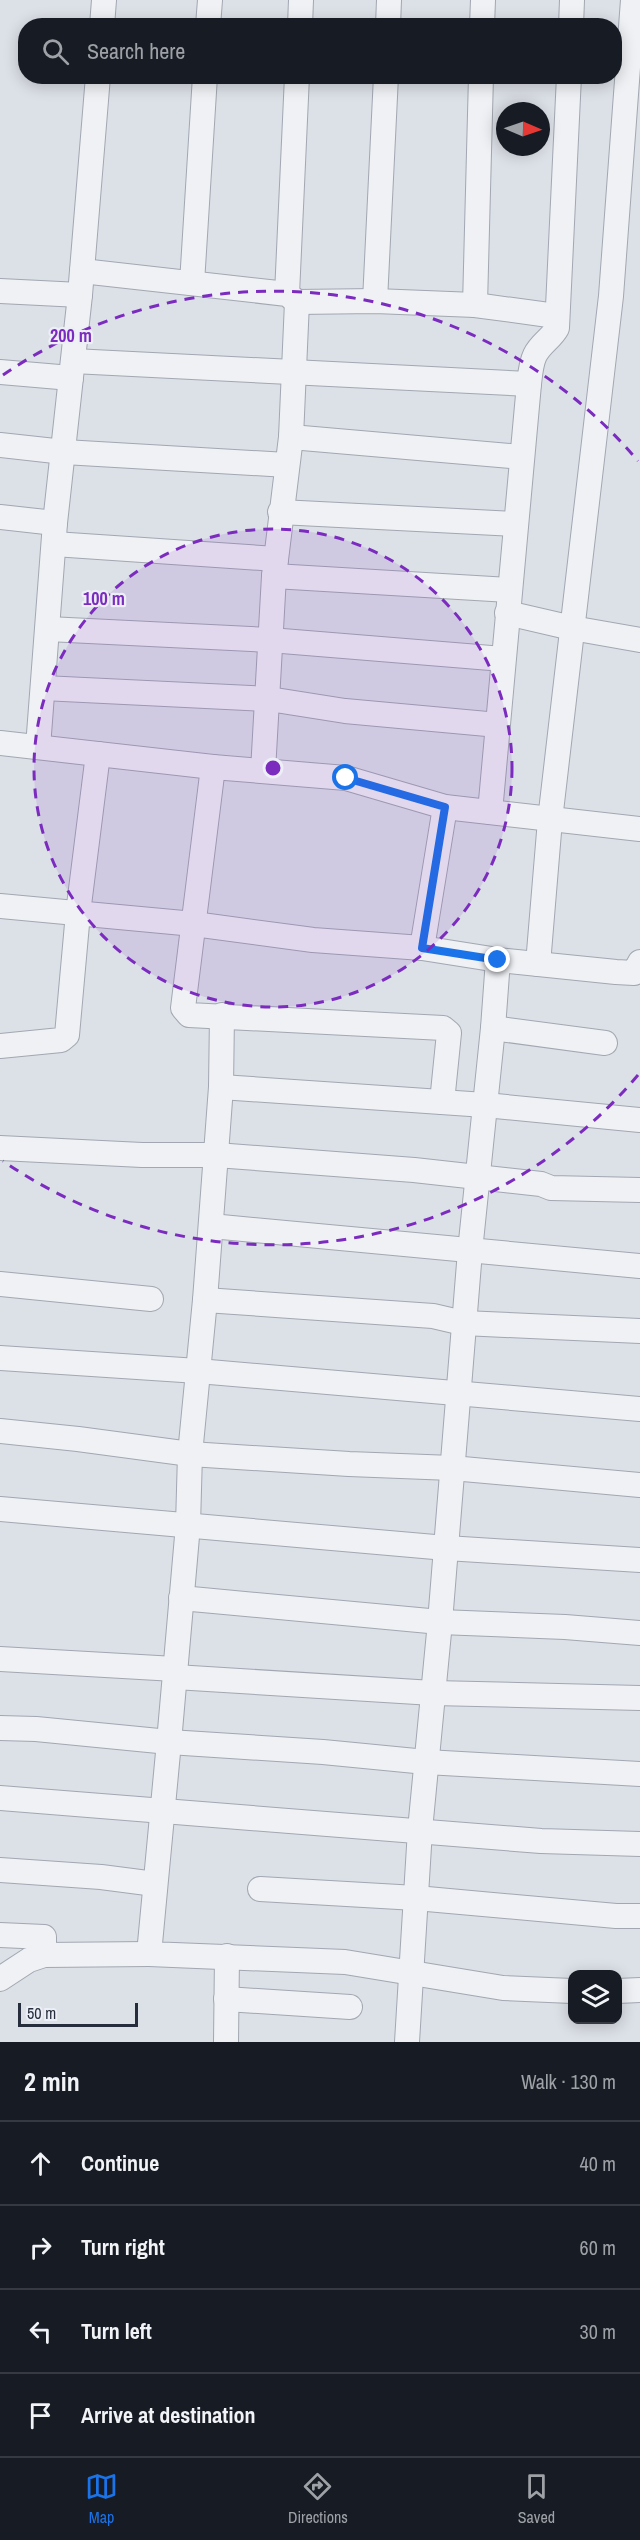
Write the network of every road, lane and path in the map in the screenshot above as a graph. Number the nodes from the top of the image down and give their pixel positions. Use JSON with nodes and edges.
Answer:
{"nodes":[{"id":1,"x":104,"y":0,"type":"edge"},
{"id":2,"x":210,"y":0,"type":"edge"},
{"id":3,"x":301,"y":0,"type":"edge"},
{"id":4,"x":389,"y":0,"type":"edge"},
{"id":5,"x":483,"y":0,"type":"edge"},
{"id":6,"x":573,"y":0,"type":"edge"},
{"id":7,"x":633,"y":0,"type":"edge"},
{"id":8,"x":103,"y":18,"type":"edge"},
{"id":9,"x":209,"y":18,"type":"edge"},
{"id":10,"x":300,"y":18,"type":"edge"},
{"id":11,"x":388,"y":18,"type":"edge"},
{"id":12,"x":483,"y":18,"type":"edge"},
{"id":13,"x":572,"y":18,"type":"edge"},
{"id":14,"x":97,"y":84,"type":"edge"},
{"id":15,"x":204,"y":84,"type":"edge"},
{"id":16,"x":297,"y":84,"type":"edge"},
{"id":17,"x":386,"y":84,"type":"edge"},
{"id":18,"x":481,"y":84,"type":"edge"},
{"id":19,"x":569,"y":84,"type":"edge"},
{"id":20,"x":81,"y":283,"type":"junction"},
{"id":21,"x":192,"y":283,"type":"junction"},
{"id":22,"x":0,"y":291,"type":"edge"},
{"id":23,"x":292,"y":298,"type":"junction"},
{"id":24,"x":375,"y":301,"type":"junction"},
{"id":25,"x":475,"y":305,"type":"junction"},
{"id":26,"x":556,"y":316,"type":"junction"},
{"id":27,"x":72,"y":370,"type":"junction"},
{"id":28,"x":296,"y":371,"type":"junction"},
{"id":29,"x":0,"y":372,"type":"edge"},
{"id":30,"x":529,"y":384,"type":"junction"},
{"id":31,"x":291,"y":436,"type":"junction"},
{"id":32,"x":0,"y":445,"type":"edge"},
{"id":33,"x":64,"y":452,"type":"junction"},
{"id":34,"x":522,"y":457,"type":"junction"},
{"id":35,"x":287,"y":465,"type":"junction"},
{"id":36,"x":280,"y":512,"type":"junction"},
{"id":37,"x":0,"y":517,"type":"edge"},
{"id":38,"x":516,"y":524,"type":"junction"},
{"id":39,"x":54,"y":534,"type":"junction"},
{"id":40,"x":275,"y":568,"type":"junction"},
{"id":41,"x":508,"y":601,"type":"junction"},
{"id":42,"x":572,"y":628,"type":"junction"},
{"id":43,"x":48,"y":629,"type":"junction"},
{"id":44,"x":270,"y":640,"type":"junction"},
{"id":45,"x":640,"y":640,"type":"edge"},
{"id":46,"x":503,"y":659,"type":"junction"},
{"id":47,"x":43,"y":688,"type":"junction"},
{"id":48,"x":269,"y":699,"type":"junction"},
{"id":49,"x":498,"y":725,"type":"junction"},
{"id":50,"x":0,"y":743,"type":"edge"},
{"id":51,"x":38,"y":747,"type":"junction"},
{"id":52,"x":98,"y":754,"type":"junction"},
{"id":53,"x":213,"y":767,"type":"junction"},
{"id":54,"x":263,"y":771,"type":"junction"},
{"id":55,"x":445,"y":807,"type":"junction"},
{"id":56,"x":490,"y":812,"type":"junction"},
{"id":57,"x":550,"y":819,"type":"junction"},
{"id":58,"x":640,"y":829,"type":"edge"},
{"id":59,"x":0,"y":906,"type":"edge"},
{"id":60,"x":78,"y":913,"type":"junction"},
{"id":61,"x":194,"y":924,"type":"junction"},
{"id":62,"x":422,"y":948,"type":"junction"},
{"id":63,"x":498,"y":960,"type":"junction"},
{"id":64,"x":640,"y":962,"type":"edge"},
{"id":65,"x":538,"y":964,"type":"junction"},
{"id":66,"x":222,"y":1015,"type":"junction"},
{"id":67,"x":493,"y":1028,"type":"junction"},
{"id":68,"x":605,"y":1043,"type":"dead end"},
{"id":69,"x":0,"y":1046,"type":"edge"},
{"id":70,"x":221,"y":1087,"type":"junction"},
{"id":71,"x":442,"y":1102,"type":"junction"},
{"id":72,"x":485,"y":1105,"type":"junction"},
{"id":73,"x":640,"y":1120,"type":"edge"},
{"id":74,"x":0,"y":1148,"type":"edge"},
{"id":75,"x":216,"y":1155,"type":"junction"},
{"id":76,"x":478,"y":1176,"type":"junction"},
{"id":77,"x":640,"y":1190,"type":"edge"},
{"id":78,"x":211,"y":1226,"type":"junction"},
{"id":79,"x":470,"y":1251,"type":"junction"},
{"id":80,"x":640,"y":1266,"type":"edge"},
{"id":81,"x":0,"y":1284,"type":"edge"},
{"id":82,"x":151,"y":1299,"type":"dead end"},
{"id":83,"x":205,"y":1300,"type":"junction"},
{"id":84,"x":463,"y":1323,"type":"junction"},
{"id":85,"x":640,"y":1331,"type":"edge"},
{"id":86,"x":0,"y":1358,"type":"edge"},
{"id":87,"x":198,"y":1371,"type":"junction"},
{"id":88,"x":458,"y":1393,"type":"junction"},
{"id":89,"x":640,"y":1409,"type":"edge"},
{"id":90,"x":0,"y":1431,"type":"edge"},
{"id":91,"x":190,"y":1454,"type":"junction"},
{"id":92,"x":452,"y":1467,"type":"junction"},
{"id":93,"x":640,"y":1485,"type":"edge"},
{"id":94,"x":0,"y":1509,"type":"edge"},
{"id":95,"x":188,"y":1525,"type":"junction"},
{"id":96,"x":446,"y":1548,"type":"junction"},
{"id":97,"x":640,"y":1560,"type":"edge"},
{"id":98,"x":181,"y":1598,"type":"junction"},
{"id":99,"x":440,"y":1622,"type":"junction"},
{"id":100,"x":640,"y":1633,"type":"edge"},
{"id":101,"x":0,"y":1659,"type":"edge"},
{"id":102,"x":175,"y":1673,"type":"junction"},
{"id":103,"x":433,"y":1693,"type":"junction"},
{"id":104,"x":640,"y":1698,"type":"edge"},
{"id":105,"x":0,"y":1728,"type":"edge"},
{"id":106,"x":169,"y":1742,"type":"junction"},
{"id":107,"x":426,"y":1762,"type":"junction"},
{"id":108,"x":640,"y":1774,"type":"edge"},
{"id":109,"x":0,"y":1798,"type":"edge"},
{"id":110,"x":161,"y":1810,"type":"junction"},
{"id":111,"x":420,"y":1830,"type":"junction"},
{"id":112,"x":640,"y":1844,"type":"edge"},
{"id":113,"x":0,"y":1870,"type":"edge"},
{"id":114,"x":155,"y":1884,"type":"junction"},
{"id":115,"x":260,"y":1889,"type":"dead end"},
{"id":116,"x":416,"y":1898,"type":"junction"},
{"id":117,"x":640,"y":1916,"type":"edge"},
{"id":118,"x":0,"y":1935,"type":"edge"},
{"id":119,"x":149,"y":1953,"type":"junction"},
{"id":120,"x":44,"y":1956,"type":"junction"},
{"id":121,"x":227,"y":1956,"type":"junction"},
{"id":122,"x":412,"y":1974,"type":"junction"},
{"id":123,"x":0,"y":1979,"type":"edge"},
{"id":124,"x":640,"y":1990,"type":"edge"},
{"id":125,"x":568,"y":1991,"type":"edge"},
{"id":126,"x":622,"y":1991,"type":"edge"},
{"id":127,"x":226,"y":1999,"type":"junction"},
{"id":128,"x":350,"y":2007,"type":"dead end"},
{"id":129,"x":226,"y":2042,"type":"edge"},
{"id":130,"x":407,"y":2042,"type":"edge"}],
"edges":[{"from":1,"to":8,"type":"street"},
{"from":2,"to":9,"type":"street"},
{"from":3,"to":10,"type":"street"},
{"from":4,"to":11,"type":"street"},
{"from":5,"to":12,"type":"street"},
{"from":6,"to":13,"type":"street"},
{"from":7,"to":42,"type":"street"},
{"from":14,"to":20,"type":"street"},
{"from":15,"to":21,"type":"street"},
{"from":16,"to":23,"type":"street"},
{"from":17,"to":24,"type":"street"},
{"from":18,"to":25,"type":"street"},
{"from":19,"to":26,"type":"street"},
{"from":20,"to":21,"type":"street"},
{"from":20,"to":22,"type":"street"},
{"from":20,"to":27,"type":"street"},
{"from":21,"to":23,"type":"street"},
{"from":23,"to":24,"type":"street"},
{"from":23,"to":28,"type":"street"},
{"from":24,"to":25,"type":"street"},
{"from":25,"to":26,"type":"street"},
{"from":26,"to":30,"type":"street"},
{"from":27,"to":28,"type":"street"},
{"from":27,"to":29,"type":"street"},
{"from":27,"to":33,"type":"street"},
{"from":28,"to":30,"type":"street"},
{"from":28,"to":31,"type":"street"},
{"from":30,"to":34,"type":"street"},
{"from":31,"to":34,"type":"street"},
{"from":31,"to":35,"type":"street"},
{"from":32,"to":33,"type":"street"},
{"from":33,"to":35,"type":"street"},
{"from":33,"to":39,"type":"street"},
{"from":34,"to":38,"type":"street"},
{"from":35,"to":36,"type":"street"},
{"from":36,"to":38,"type":"street"},
{"from":36,"to":40,"type":"street"},
{"from":37,"to":39,"type":"street"},
{"from":38,"to":41,"type":"street"},
{"from":39,"to":40,"type":"street"},
{"from":39,"to":43,"type":"street"},
{"from":40,"to":41,"type":"street"},
{"from":40,"to":44,"type":"street"},
{"from":41,"to":42,"type":"street"},
{"from":41,"to":46,"type":"street"},
{"from":42,"to":45,"type":"street"},
{"from":42,"to":57,"type":"street"},
{"from":43,"to":44,"type":"street"},
{"from":43,"to":47,"type":"street"},
{"from":44,"to":46,"type":"street"},
{"from":44,"to":48,"type":"street"},
{"from":46,"to":49,"type":"street"},
{"from":47,"to":48,"type":"street"},
{"from":47,"to":51,"type":"street"},
{"from":48,"to":49,"type":"street"},
{"from":48,"to":54,"type":"street"},
{"from":49,"to":56,"type":"street"},
{"from":50,"to":51,"type":"street"},
{"from":51,"to":52,"type":"street"},
{"from":52,"to":53,"type":"street"},
{"from":52,"to":60,"type":"street"},
{"from":53,"to":54,"type":"street"},
{"from":53,"to":61,"type":"street"},
{"from":54,"to":55,"type":"street"},
{"from":55,"to":56,"type":"street"},
{"from":55,"to":62,"type":"street"},
{"from":56,"to":57,"type":"street"},
{"from":57,"to":58,"type":"street"},
{"from":57,"to":65,"type":"street"},
{"from":59,"to":60,"type":"street"},
{"from":60,"to":61,"type":"street"},
{"from":60,"to":69,"type":"street"},
{"from":61,"to":62,"type":"street"},
{"from":61,"to":66,"type":"street"},
{"from":62,"to":63,"type":"street"},
{"from":63,"to":65,"type":"street"},
{"from":63,"to":67,"type":"street"},
{"from":64,"to":65,"type":"street"},
{"from":66,"to":70,"type":"street"},
{"from":66,"to":71,"type":"street"},
{"from":67,"to":68,"type":"street"},
{"from":67,"to":72,"type":"street"},
{"from":70,"to":71,"type":"street"},
{"from":70,"to":75,"type":"street"},
{"from":71,"to":72,"type":"street"},
{"from":72,"to":73,"type":"street"},
{"from":72,"to":76,"type":"street"},
{"from":74,"to":75,"type":"street"},
{"from":75,"to":76,"type":"street"},
{"from":75,"to":78,"type":"street"},
{"from":76,"to":77,"type":"street"},
{"from":76,"to":79,"type":"street"},
{"from":78,"to":79,"type":"street"},
{"from":78,"to":83,"type":"street"},
{"from":79,"to":80,"type":"street"},
{"from":79,"to":84,"type":"street"},
{"from":81,"to":82,"type":"street"},
{"from":83,"to":84,"type":"street"},
{"from":83,"to":87,"type":"street"},
{"from":84,"to":85,"type":"street"},
{"from":84,"to":88,"type":"street"},
{"from":86,"to":87,"type":"street"},
{"from":87,"to":88,"type":"street"},
{"from":87,"to":91,"type":"street"},
{"from":88,"to":89,"type":"street"},
{"from":88,"to":92,"type":"street"},
{"from":90,"to":91,"type":"street"},
{"from":91,"to":92,"type":"street"},
{"from":91,"to":95,"type":"street"},
{"from":92,"to":93,"type":"street"},
{"from":92,"to":96,"type":"street"},
{"from":94,"to":95,"type":"street"},
{"from":95,"to":96,"type":"street"},
{"from":95,"to":98,"type":"street"},
{"from":96,"to":97,"type":"street"},
{"from":96,"to":99,"type":"street"},
{"from":98,"to":99,"type":"street"},
{"from":98,"to":102,"type":"street"},
{"from":99,"to":100,"type":"street"},
{"from":99,"to":103,"type":"street"},
{"from":101,"to":102,"type":"street"},
{"from":102,"to":103,"type":"street"},
{"from":102,"to":106,"type":"street"},
{"from":103,"to":104,"type":"street"},
{"from":103,"to":107,"type":"street"},
{"from":105,"to":106,"type":"street"},
{"from":106,"to":107,"type":"street"},
{"from":106,"to":110,"type":"street"},
{"from":107,"to":108,"type":"street"},
{"from":107,"to":111,"type":"street"},
{"from":109,"to":110,"type":"street"},
{"from":110,"to":111,"type":"street"},
{"from":110,"to":114,"type":"street"},
{"from":111,"to":112,"type":"street"},
{"from":111,"to":116,"type":"street"},
{"from":113,"to":114,"type":"street"},
{"from":114,"to":119,"type":"street"},
{"from":115,"to":116,"type":"street"},
{"from":116,"to":117,"type":"street"},
{"from":116,"to":122,"type":"street"},
{"from":118,"to":120,"type":"street"},
{"from":119,"to":120,"type":"street"},
{"from":119,"to":121,"type":"street"},
{"from":120,"to":123,"type":"street"},
{"from":121,"to":122,"type":"street"},
{"from":121,"to":127,"type":"street"},
{"from":122,"to":125,"type":"street"},
{"from":122,"to":130,"type":"street"},
{"from":124,"to":126,"type":"street"},
{"from":127,"to":128,"type":"street"},
{"from":127,"to":129,"type":"street"}]}
